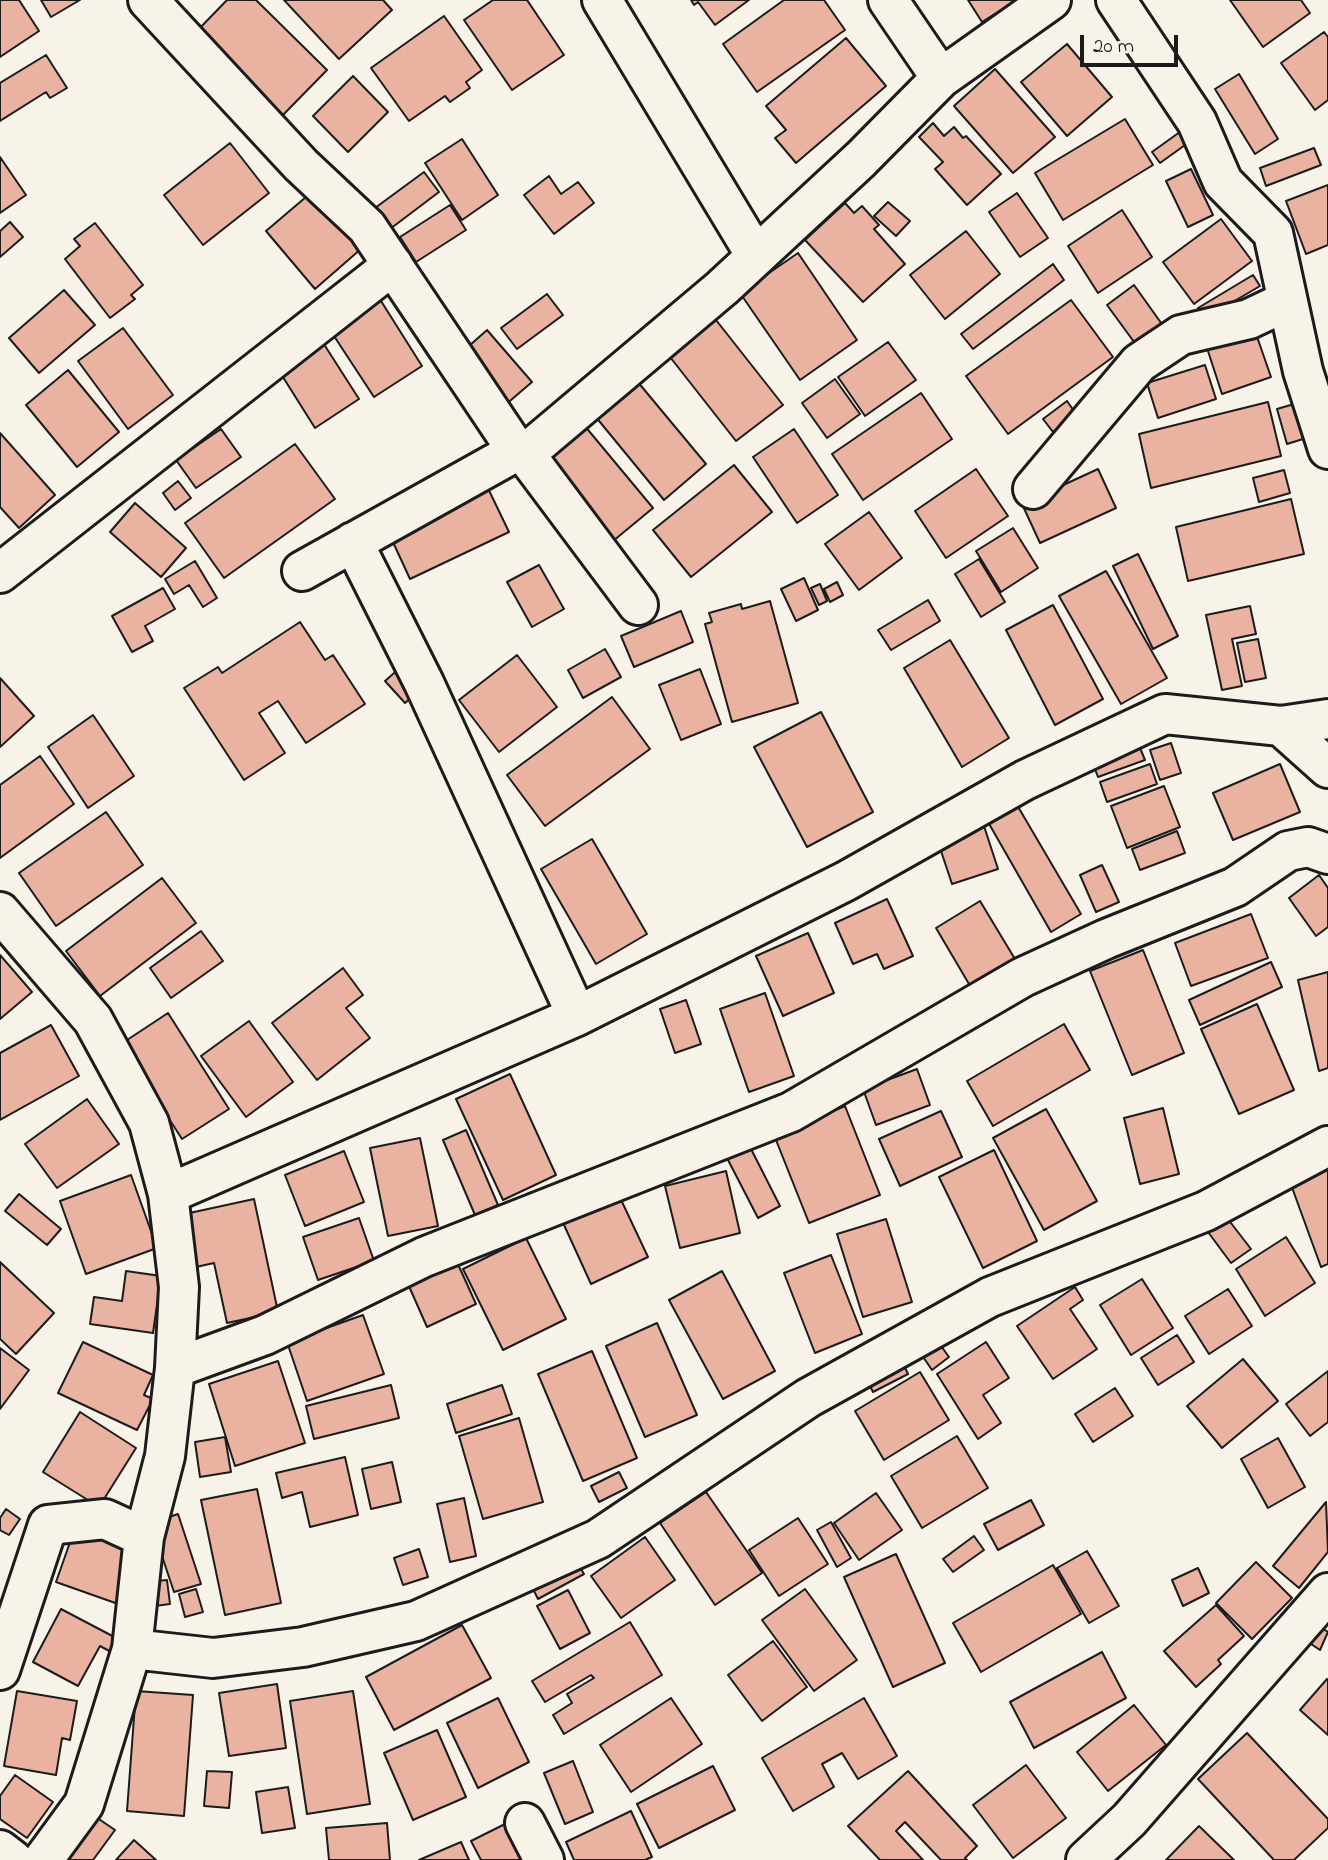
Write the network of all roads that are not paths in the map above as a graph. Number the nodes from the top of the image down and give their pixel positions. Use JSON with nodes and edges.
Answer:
{"nodes":[{"id":1,"x":602,"y":0,"type":"edge"},
{"id":2,"x":888,"y":0,"type":"edge"},
{"id":3,"x":1051,"y":0,"type":"edge"},
{"id":4,"x":1116,"y":0,"type":"edge"},
{"id":5,"x":155,"y":2,"type":"edge"},
{"id":6,"x":941,"y":78,"type":"junction"},
{"id":7,"x":756,"y":256,"type":"junction"},
{"id":8,"x":393,"y":265,"type":"junction"},
{"id":9,"x":1287,"y":301,"type":"junction"},
{"id":10,"x":1328,"y":449,"type":"edge"},
{"id":11,"x":521,"y":453,"type":"junction"},
{"id":12,"x":1033,"y":489,"type":"dead end"},
{"id":13,"x":353,"y":542,"type":"junction"},
{"id":14,"x":302,"y":570,"type":"dead end"},
{"id":15,"x":0,"y":573,"type":"edge"},
{"id":16,"x":638,"y":605,"type":"dead end"},
{"id":17,"x":1328,"y":719,"type":"edge"},
{"id":18,"x":1281,"y":726,"type":"junction"},
{"id":19,"x":1328,"y":768,"type":"edge"},
{"id":20,"x":1328,"y":854,"type":"edge"},
{"id":21,"x":0,"y":912,"type":"edge"},
{"id":22,"x":577,"y":1016,"type":"junction"},
{"id":23,"x":1328,"y":1146,"type":"edge"},
{"id":24,"x":168,"y":1194,"type":"junction"},
{"id":25,"x":175,"y":1368,"type":"junction"},
{"id":26,"x":144,"y":1537,"type":"junction"},
{"id":27,"x":1328,"y":1593,"type":"edge"},
{"id":28,"x":132,"y":1649,"type":"junction"},
{"id":29,"x":0,"y":1670,"type":"edge"},
{"id":30,"x":525,"y":1823,"type":"dead end"},
{"id":31,"x":0,"y":1850,"type":"edge"},
{"id":32,"x":13,"y":1860,"type":"edge"},
{"id":33,"x":43,"y":1860,"type":"edge"},
{"id":34,"x":544,"y":1860,"type":"edge"},
{"id":35,"x":1086,"y":1860,"type":"edge"}],
"edges":[{"from":1,"to":7,"type":"street"},
{"from":2,"to":6,"type":"street"},
{"from":3,"to":6,"type":"street"},
{"from":4,"to":9,"type":"street"},
{"from":5,"to":8,"type":"street"},
{"from":6,"to":7,"type":"street"},
{"from":7,"to":11,"type":"street"},
{"from":8,"to":11,"type":"street"},
{"from":8,"to":15,"type":"street"},
{"from":9,"to":10,"type":"street"},
{"from":9,"to":12,"type":"street"},
{"from":11,"to":13,"type":"street"},
{"from":11,"to":16,"type":"street"},
{"from":13,"to":14,"type":"street"},
{"from":13,"to":22,"type":"street"},
{"from":17,"to":18,"type":"street"},
{"from":18,"to":19,"type":"street"},
{"from":18,"to":22,"type":"street"},
{"from":20,"to":25,"type":"street"},
{"from":21,"to":24,"type":"street"},
{"from":22,"to":24,"type":"street"},
{"from":23,"to":28,"type":"street"},
{"from":24,"to":25,"type":"street"},
{"from":25,"to":26,"type":"street"},
{"from":26,"to":28,"type":"street"},
{"from":26,"to":29,"type":"street"},
{"from":27,"to":35,"type":"street"},
{"from":28,"to":33,"type":"street"},
{"from":30,"to":34,"type":"street"},
{"from":31,"to":32,"type":"street"}]}
